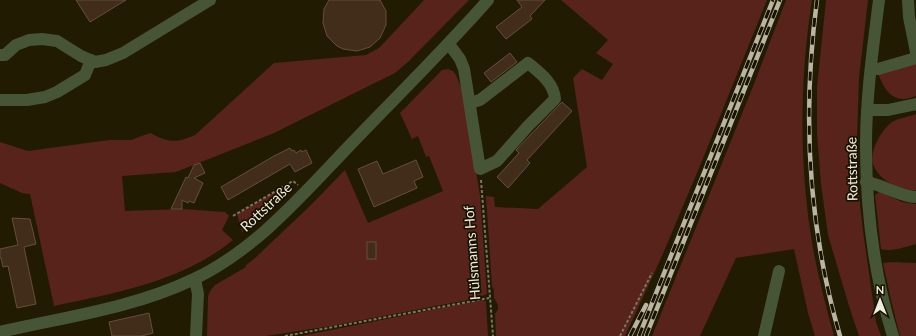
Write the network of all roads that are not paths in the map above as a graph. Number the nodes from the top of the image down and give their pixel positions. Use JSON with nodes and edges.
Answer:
{"nodes":[{"id":1,"x":210,"y":0,"type":"edge"},
{"id":2,"x":488,"y":0,"type":"edge"},
{"id":3,"x":879,"y":0,"type":"edge"},
{"id":4,"x":908,"y":0,"type":"edge"},
{"id":5,"x":449,"y":44,"type":"junction"},
{"id":6,"x":916,"y":52,"type":"edge"},
{"id":7,"x":0,"y":55,"type":"edge"},
{"id":8,"x":916,"y":58,"type":"edge"},
{"id":9,"x":91,"y":60,"type":"junction"},
{"id":10,"x":871,"y":68,"type":"junction"},
{"id":11,"x":0,"y":100,"type":"edge"},
{"id":12,"x":470,"y":103,"type":"junction"},
{"id":13,"x":916,"y":104,"type":"edge"},
{"id":14,"x":867,"y":110,"type":"junction"},
{"id":15,"x":866,"y":182,"type":"junction"},
{"id":16,"x":916,"y":197,"type":"edge"},
{"id":17,"x":779,"y":271,"type":"dead end"},
{"id":18,"x":195,"y":279,"type":"junction"},
{"id":19,"x":0,"y":332,"type":"edge"},
{"id":20,"x":196,"y":336,"type":"edge"},
{"id":21,"x":764,"y":336,"type":"edge"},
{"id":22,"x":893,"y":336,"type":"edge"}],
"edges":[{"from":1,"to":9,"type":"street"},
{"from":2,"to":5,"type":"street","name":"Rottstraße"},
{"from":3,"to":10,"type":"street","name":"Rottstraße"},
{"from":4,"to":6,"type":"street"},
{"from":5,"to":12,"type":"street"},
{"from":5,"to":18,"type":"street","name":"Rottstraße"},
{"from":7,"to":9,"type":"street"},
{"from":8,"to":10,"type":"street"},
{"from":9,"to":11,"type":"street"},
{"from":10,"to":14,"type":"street","name":"Rottstraße"},
{"from":12,"to":12,"type":"street"},
{"from":13,"to":14,"type":"street"},
{"from":14,"to":15,"type":"street","name":"Rottstraße"},
{"from":15,"to":16,"type":"street"},
{"from":15,"to":22,"type":"street","name":"Rottstraße"},
{"from":17,"to":21,"type":"street"},
{"from":18,"to":19,"type":"street","name":"Rottstraße"},
{"from":18,"to":20,"type":"street"}]}
